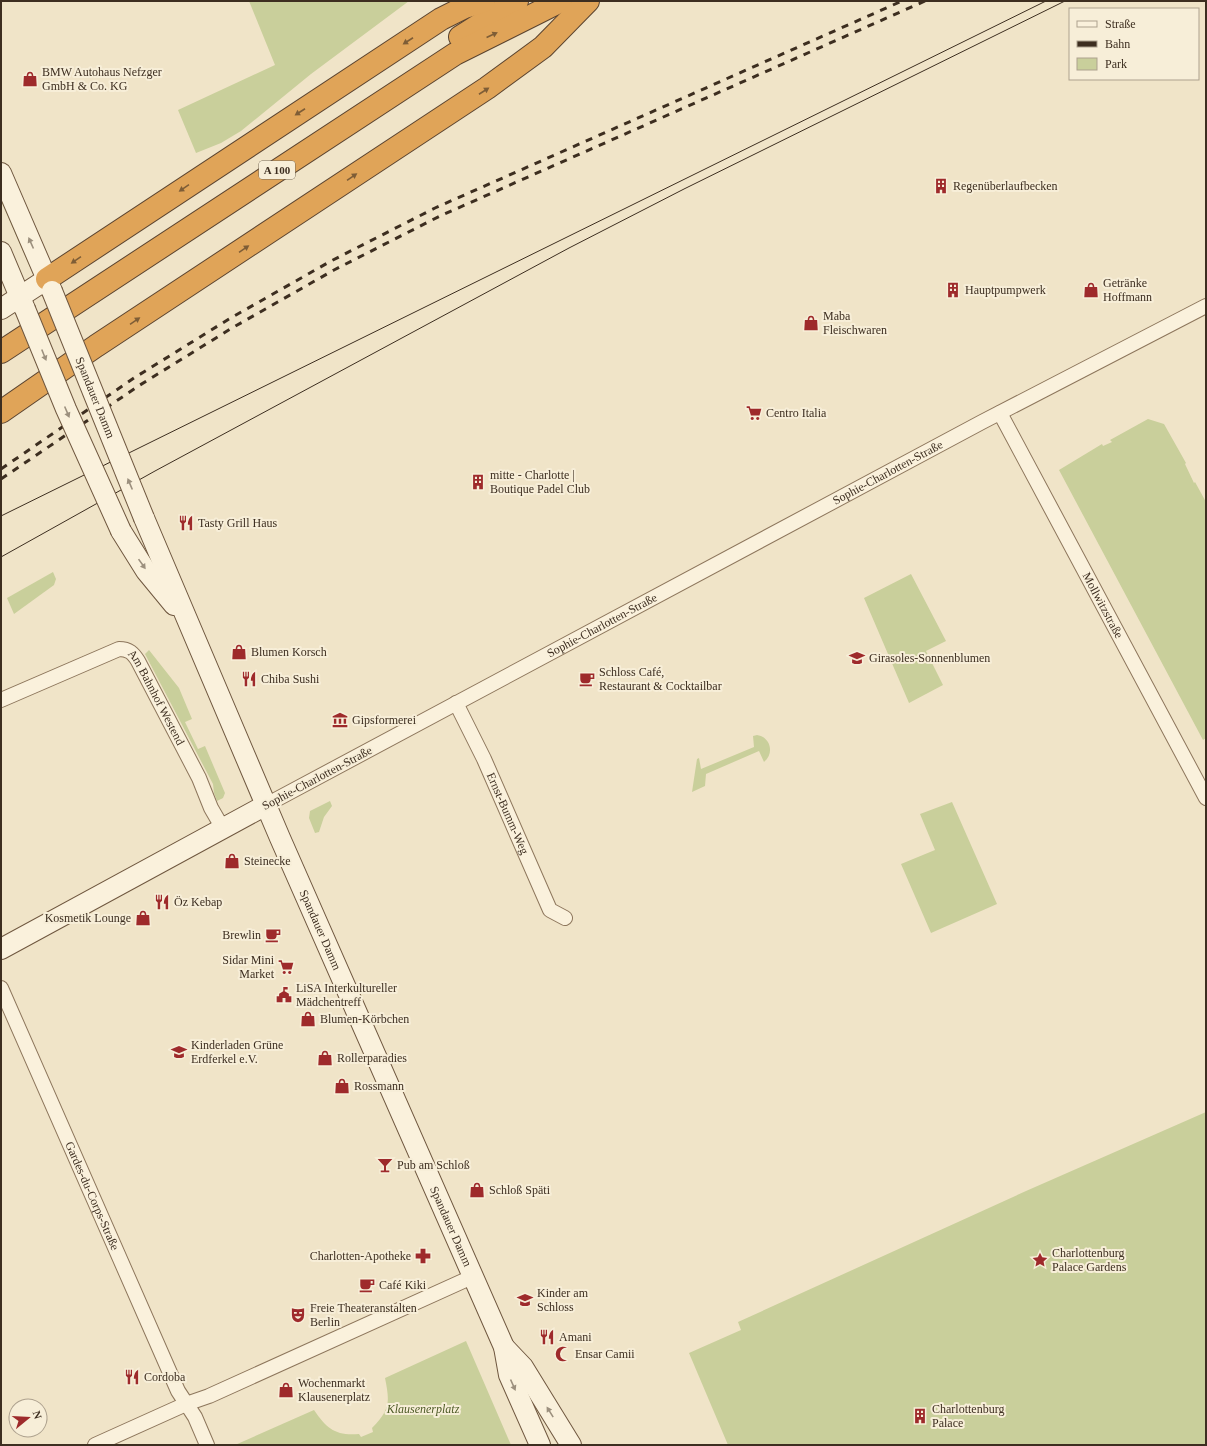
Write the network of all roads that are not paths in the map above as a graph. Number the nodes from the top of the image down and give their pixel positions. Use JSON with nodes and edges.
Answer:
{"nodes":[{"id":1,"x":484,"y":1,"type":"edge"},
{"id":2,"x":517,"y":1,"type":"edge"},
{"id":3,"x":561,"y":1,"type":"edge"},
{"id":4,"x":588,"y":1,"type":"edge"},
{"id":5,"x":1,"y":173,"type":"edge"},
{"id":6,"x":1,"y":252,"type":"edge"},
{"id":7,"x":49,"y":285,"type":"junction"},
{"id":8,"x":22,"y":302,"type":"junction"},
{"id":9,"x":1206,"y":306,"type":"edge"},
{"id":10,"x":1,"y":308,"type":"edge"},
{"id":11,"x":1,"y":338,"type":"edge"},
{"id":12,"x":1,"y":352,"type":"edge"},
{"id":13,"x":78,"y":358,"type":"junction"},
{"id":14,"x":52,"y":376,"type":"junction"},
{"id":15,"x":1,"y":412,"type":"edge"},
{"id":16,"x":1000,"y":413,"type":"junction"},
{"id":17,"x":188,"y":622,"type":"junction"},
{"id":18,"x":1,"y":700,"type":"edge"},
{"id":19,"x":456,"y":703,"type":"junction"},
{"id":20,"x":1206,"y":798,"type":"edge"},
{"id":21,"x":266,"y":805,"type":"junction"},
{"id":22,"x":222,"y":828,"type":"junction"},
{"id":23,"x":565,"y":918,"type":"dead end"},
{"id":24,"x":1,"y":949,"type":"edge"},
{"id":25,"x":3,"y":992,"type":"edge"},
{"id":26,"x":472,"y":1277,"type":"junction"},
{"id":27,"x":504,"y":1347,"type":"junction"},
{"id":28,"x":186,"y":1404,"type":"junction"},
{"id":29,"x":95,"y":1445,"type":"edge"},
{"id":30,"x":207,"y":1445,"type":"edge"},
{"id":31,"x":540,"y":1445,"type":"edge"},
{"id":32,"x":571,"y":1445,"type":"edge"}],
"edges":[{"from":1,"to":7,"type":"highway","one_way":true},
{"from":2,"to":11,"type":"highway","number":"A 100"},
{"from":12,"to":3,"type":"highway","number":"A 100","one_way":true},
{"from":13,"to":4,"type":"highway","one_way":true},
{"from":7,"to":5,"type":"main road","name":"Spandauer Damm","one_way":true},
{"from":6,"to":8,"type":"main road","name":"Spandauer Damm"},
{"from":7,"to":8,"type":"main road"},
{"from":7,"to":13,"type":"main road","name":"Spandauer Damm","bridge":true},
{"from":8,"to":10,"type":"main road"},
{"from":8,"to":14,"type":"main road","name":"Spandauer Damm","one_way":true,"bridge":true},
{"from":9,"to":16,"type":"street","name":"Sophie-Charlotten-Straße"},
{"from":13,"to":14,"type":"highway"},
{"from":17,"to":13,"type":"main road","name":"Spandauer Damm","one_way":true,"bridge":true},
{"from":14,"to":15,"type":"highway"},
{"from":14,"to":17,"type":"main road","name":"Spandauer Damm","one_way":true,"bridge":true},
{"from":16,"to":19,"type":"street","name":"Sophie-Charlotten-Straße"},
{"from":16,"to":20,"type":"street","name":"Mollwitzstraße"},
{"from":17,"to":21,"type":"main road","name":"Spandauer Damm"},
{"from":18,"to":22,"type":"street","name":"Am Bahnhof Westend"},
{"from":19,"to":21,"type":"street","name":"Sophie-Charlotten-Straße"},
{"from":19,"to":23,"type":"street","name":"Ernst-Bumm-Weg"},
{"from":21,"to":22,"type":"main road","name":"Sophie-Charlotten-Straße"},
{"from":21,"to":26,"type":"main road","name":"Spandauer Damm"},
{"from":22,"to":24,"type":"main road","name":"Sophie-Charlotten-Straße"},
{"from":25,"to":28,"type":"street","name":"Gardes-du-Corps-Straße"},
{"from":26,"to":27,"type":"main road","name":"Spandauer Damm"},
{"from":26,"to":28,"type":"street"},
{"from":27,"to":31,"type":"main road","name":"Spandauer Damm","one_way":true},
{"from":32,"to":27,"type":"main road","name":"Spandauer Damm","one_way":true},
{"from":28,"to":29,"type":"street"},
{"from":28,"to":30,"type":"street"}]}
